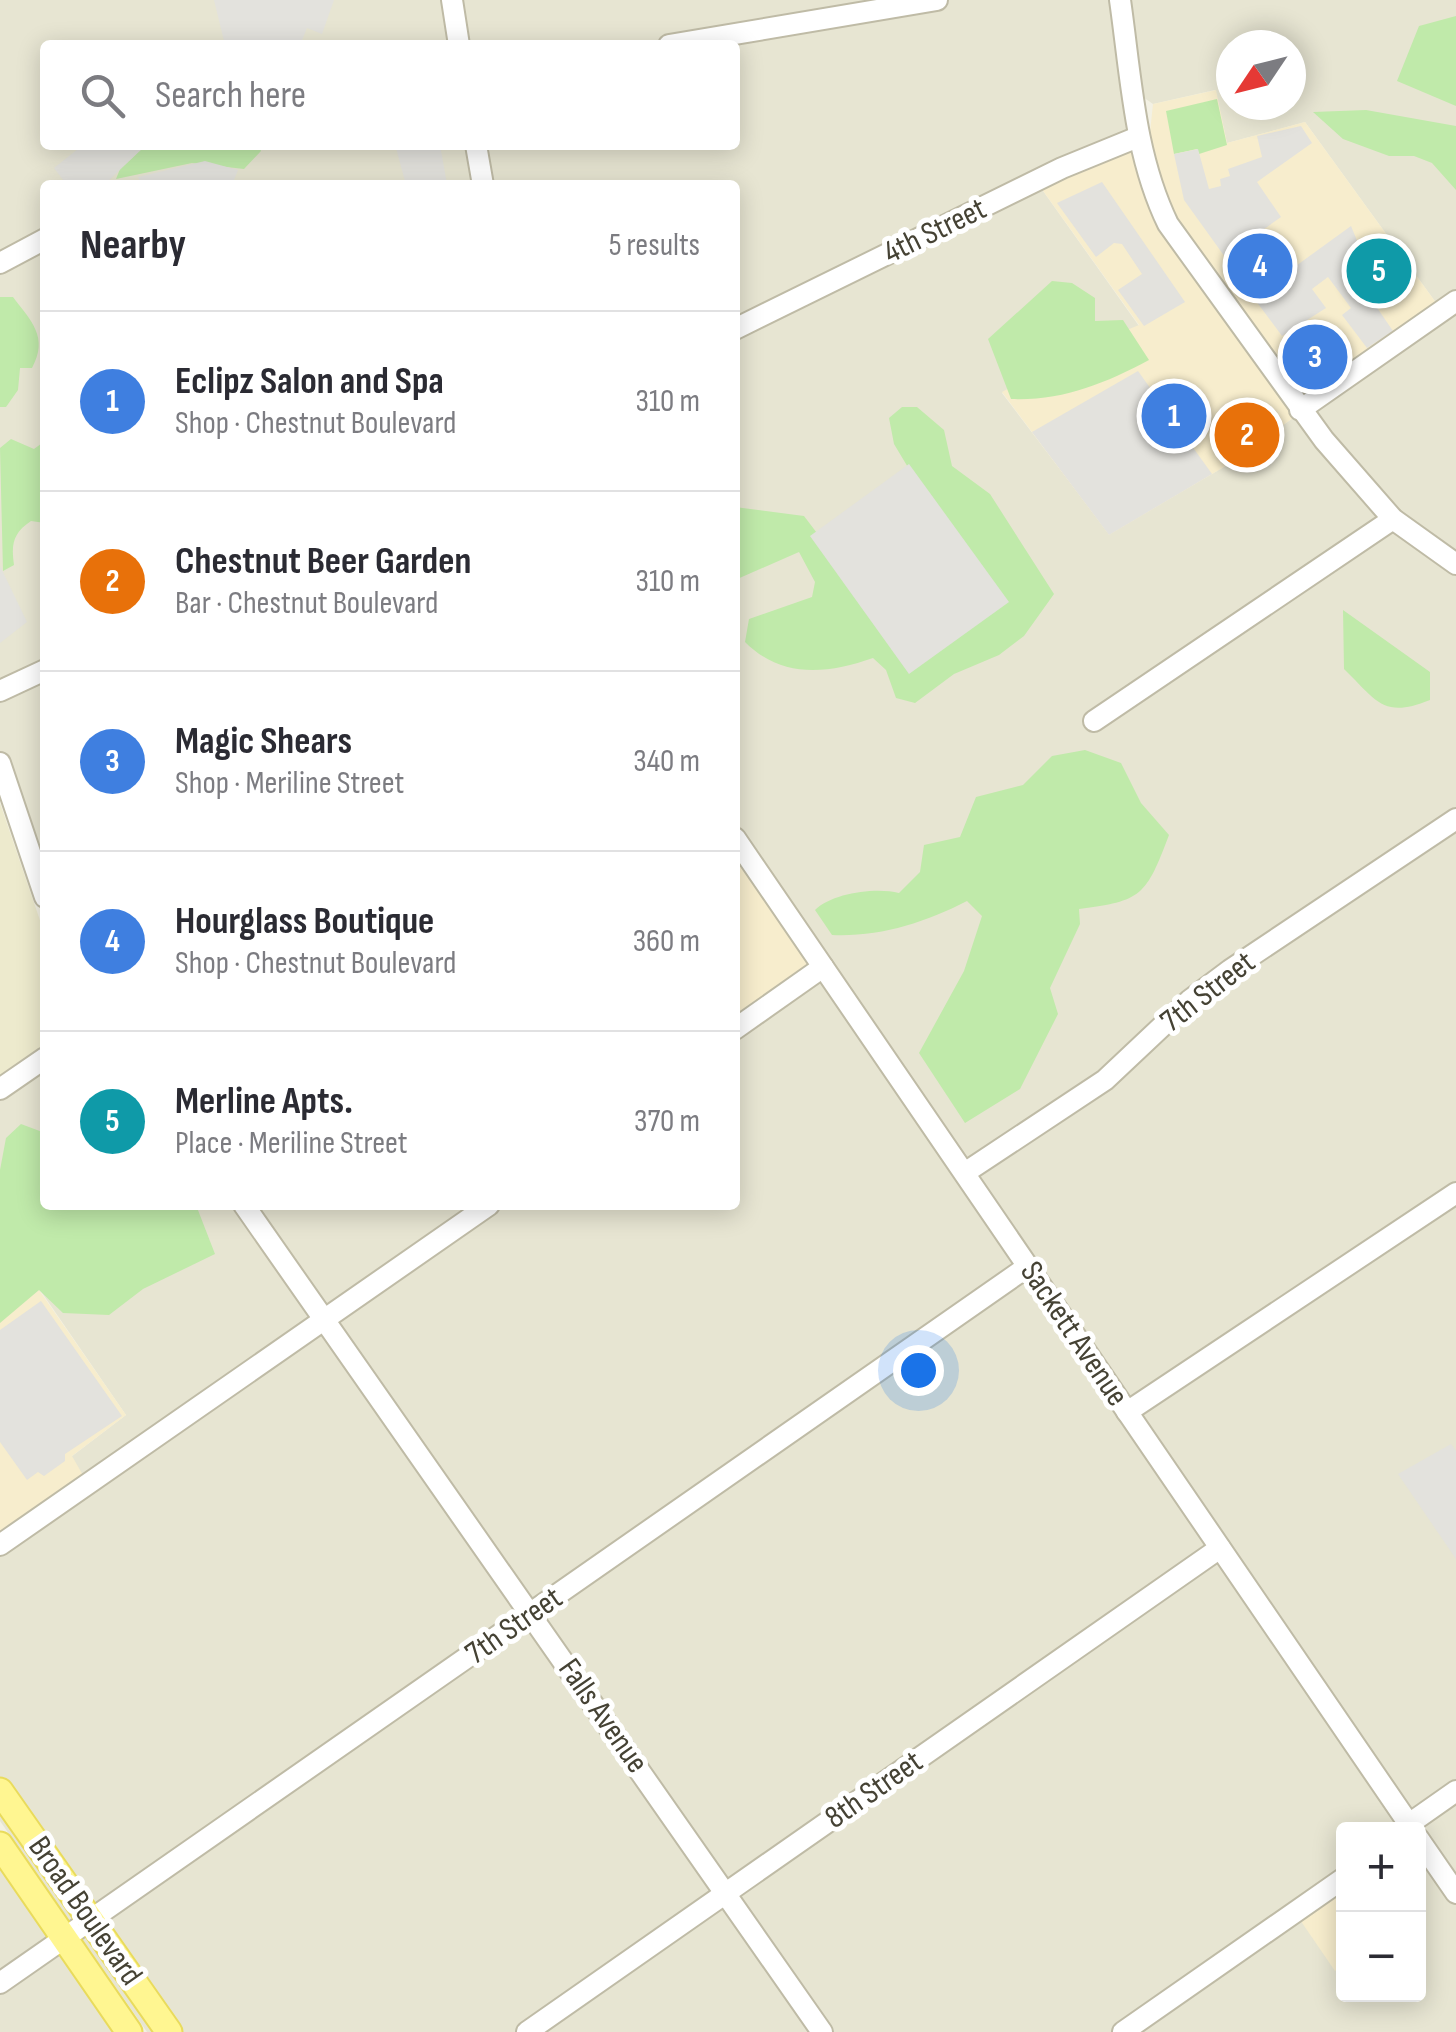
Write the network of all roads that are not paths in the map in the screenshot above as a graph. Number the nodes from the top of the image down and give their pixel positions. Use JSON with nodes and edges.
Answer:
{"nodes":[{"id":1,"x":452,"y":0,"type":"edge"},
{"id":2,"x":938,"y":0,"type":"edge"},
{"id":3,"x":1120,"y":0,"type":"edge"},
{"id":4,"x":459,"y":40,"type":"edge"},
{"id":5,"x":699,"y":40,"type":"edge"},
{"id":6,"x":1138,"y":137,"type":"junction"},
{"id":7,"x":477,"y":150,"type":"edge"},
{"id":8,"x":482,"y":180,"type":"edge"},
{"id":9,"x":40,"y":242,"type":"edge"},
{"id":10,"x":0,"y":263,"type":"edge"},
{"id":11,"x":1456,"y":302,"type":"edge"},
{"id":12,"x":740,"y":327,"type":"edge"},
{"id":13,"x":1300,"y":410,"type":"junction"},
{"id":14,"x":1393,"y":518,"type":"junction"},
{"id":15,"x":1456,"y":564,"type":"edge"},
{"id":16,"x":40,"y":672,"type":"edge"},
{"id":17,"x":0,"y":691,"type":"edge"},
{"id":18,"x":1094,"y":721,"type":"dead end"},
{"id":19,"x":0,"y":763,"type":"edge"},
{"id":20,"x":1456,"y":820,"type":"edge"},
{"id":21,"x":740,"y":845,"type":"edge"},
{"id":22,"x":40,"y":883,"type":"edge"},
{"id":23,"x":823,"y":967,"type":"junction"},
{"id":24,"x":740,"y":1025,"type":"edge"},
{"id":25,"x":40,"y":1061,"type":"edge"},
{"id":26,"x":0,"y":1089,"type":"edge"},
{"id":27,"x":966,"y":1172,"type":"junction"},
{"id":28,"x":1456,"y":1193,"type":"edge"},
{"id":29,"x":247,"y":1210,"type":"edge"},
{"id":30,"x":482,"y":1210,"type":"edge"},
{"id":31,"x":1027,"y":1267,"type":"junction"},
{"id":32,"x":324,"y":1320,"type":"junction"},
{"id":33,"x":1127,"y":1412,"type":"junction"},
{"id":34,"x":0,"y":1545,"type":"edge"},
{"id":35,"x":1220,"y":1548,"type":"junction"},
{"id":36,"x":531,"y":1614,"type":"junction"},
{"id":37,"x":0,"y":1791,"type":"edge"},
{"id":38,"x":1456,"y":1791,"type":"edge"},
{"id":39,"x":1408,"y":1822,"type":"edge"},
{"id":40,"x":1422,"y":1822,"type":"edge"},
{"id":41,"x":0,"y":1845,"type":"edge"},
{"id":42,"x":1426,"y":1849,"type":"edge"},
{"id":43,"x":1336,"y":1884,"type":"edge"},
{"id":44,"x":727,"y":1893,"type":"junction"},
{"id":45,"x":1456,"y":1893,"type":"edge"},
{"id":46,"x":91,"y":1919,"type":"junction"},
{"id":47,"x":64,"y":1938,"type":"junction"},
{"id":48,"x":0,"y":1983,"type":"edge"},
{"id":49,"x":129,"y":2032,"type":"edge"},
{"id":50,"x":169,"y":2032,"type":"edge"},
{"id":51,"x":527,"y":2032,"type":"edge"},
{"id":52,"x":822,"y":2032,"type":"edge"},
{"id":53,"x":1123,"y":2032,"type":"edge"}],
"edges":[{"from":1,"to":4,"type":"street"},
{"from":2,"to":5,"type":"street"},
{"from":3,"to":6,"type":"street"},
{"from":6,"to":12,"type":"street","name":"4th Street"},
{"from":6,"to":13,"type":"street"},
{"from":7,"to":8,"type":"street"},
{"from":9,"to":10,"type":"street"},
{"from":11,"to":13,"type":"street"},
{"from":13,"to":14,"type":"street"},
{"from":14,"to":15,"type":"street"},
{"from":14,"to":18,"type":"street"},
{"from":16,"to":17,"type":"street"},
{"from":19,"to":22,"type":"street"},
{"from":20,"to":27,"type":"street","name":"7th Street"},
{"from":21,"to":23,"type":"street","name":"Sackett Avenue"},
{"from":23,"to":24,"type":"street"},
{"from":23,"to":27,"type":"street","name":"Sackett Avenue"},
{"from":25,"to":26,"type":"street"},
{"from":27,"to":31,"type":"street","name":"Sackett Avenue"},
{"from":28,"to":33,"type":"street"},
{"from":29,"to":32,"type":"street","name":"Falls Avenue"},
{"from":30,"to":32,"type":"street"},
{"from":31,"to":33,"type":"street","name":"Sackett Avenue"},
{"from":31,"to":36,"type":"street","name":"7th Street"},
{"from":32,"to":34,"type":"street"},
{"from":32,"to":36,"type":"street","name":"Falls Avenue"},
{"from":33,"to":35,"type":"street","name":"Sackett Avenue"},
{"from":35,"to":39,"type":"street","name":"Sackett Avenue"},
{"from":35,"to":44,"type":"street","name":"8th Street"},
{"from":36,"to":44,"type":"street","name":"Falls Avenue"},
{"from":36,"to":46,"type":"street","name":"7th Street"},
{"from":37,"to":46,"type":"main road","name":"Broad Boulevard"},
{"from":38,"to":40,"type":"street"},
{"from":41,"to":47,"type":"main road","name":"Broad Boulevard"},
{"from":42,"to":45,"type":"street","name":"Sackett Avenue"},
{"from":43,"to":53,"type":"street"},
{"from":44,"to":51,"type":"street","name":"8th Street"},
{"from":44,"to":52,"type":"street","name":"Falls Avenue"},
{"from":46,"to":47,"type":"street","name":"7th Street"},
{"from":46,"to":50,"type":"main road","name":"Broad Boulevard"},
{"from":47,"to":48,"type":"street","name":"7th Street"},
{"from":47,"to":49,"type":"main road","name":"Broad Boulevard"}]}
